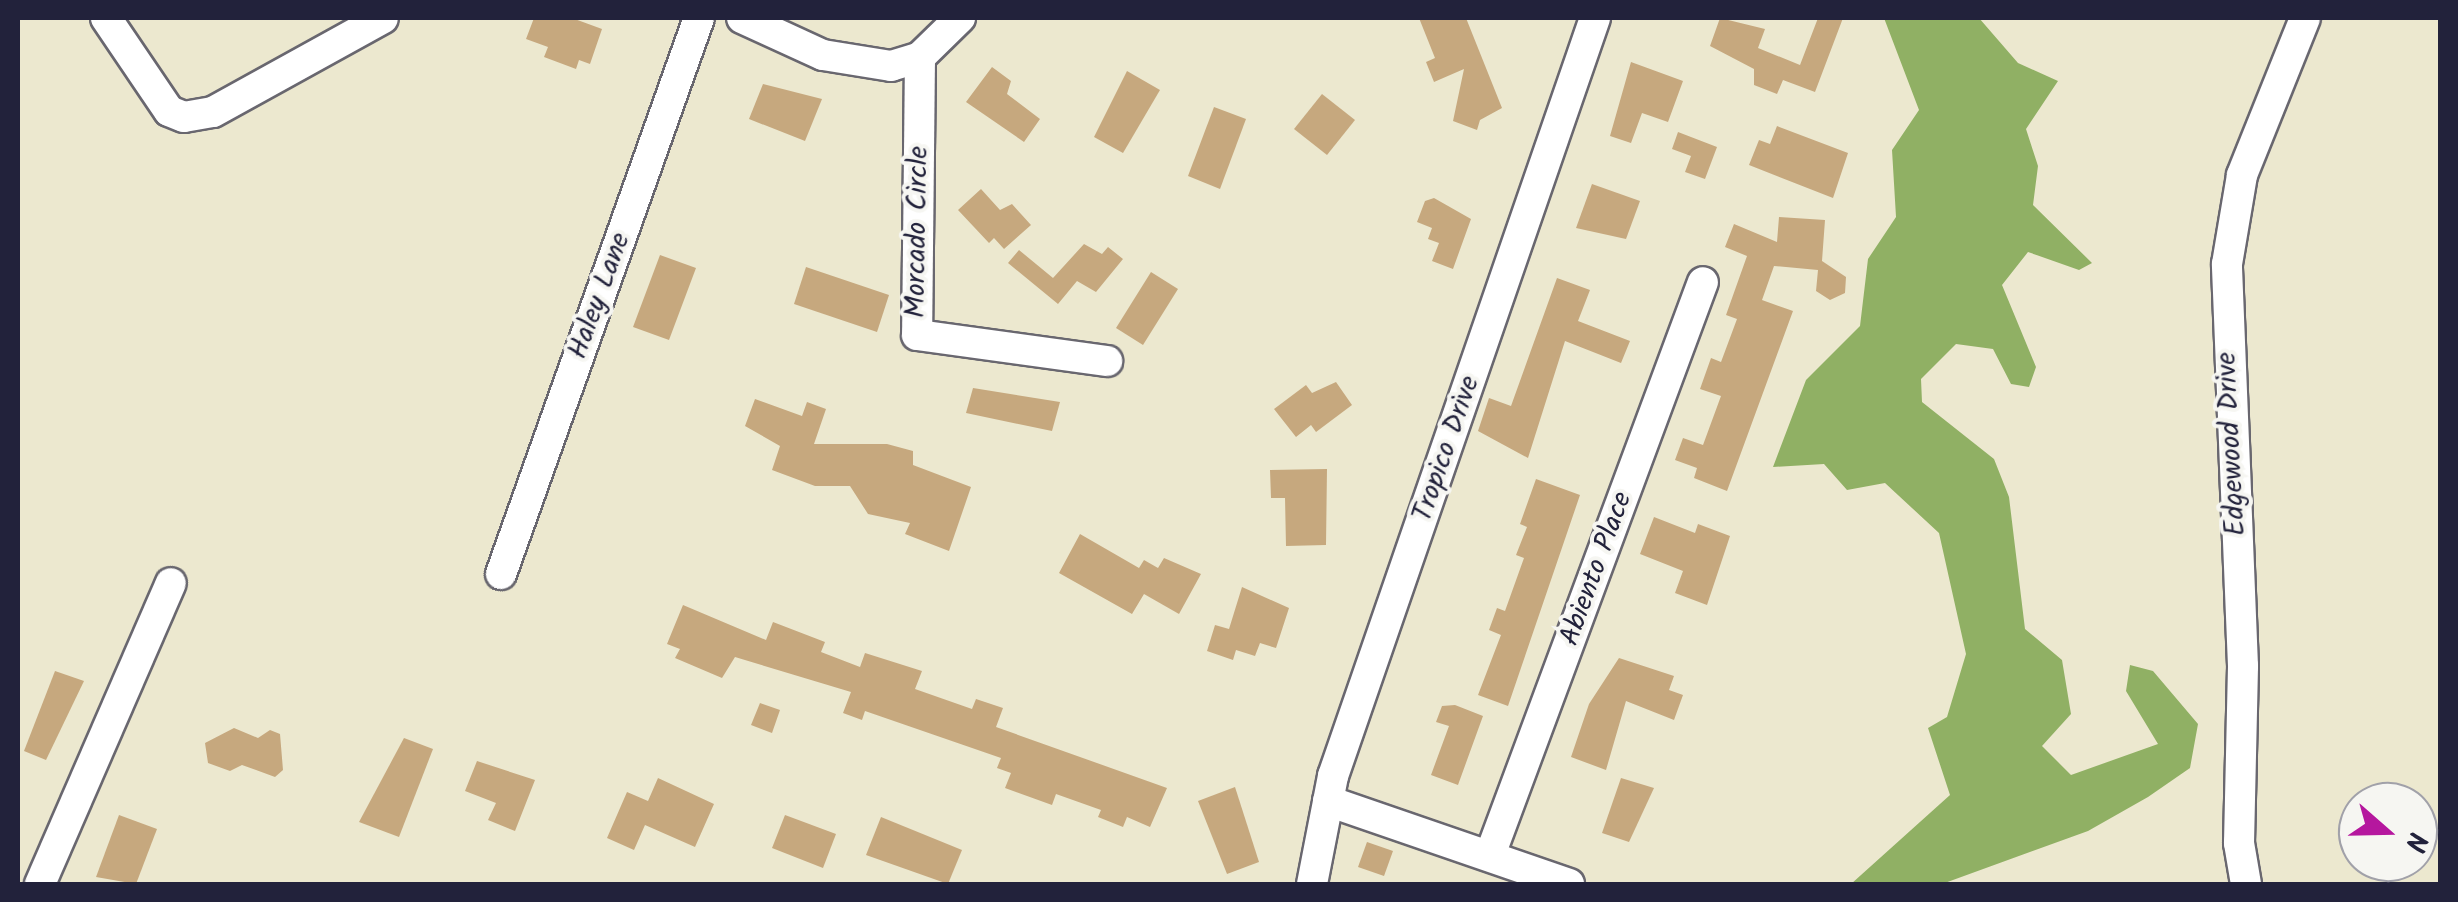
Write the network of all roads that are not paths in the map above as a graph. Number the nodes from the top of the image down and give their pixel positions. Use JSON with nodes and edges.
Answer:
{"nodes":[{"id":1,"x":106,"y":18,"type":"edge"},
{"id":2,"x":383,"y":18,"type":"edge"},
{"id":3,"x":699,"y":18,"type":"edge"},
{"id":4,"x":742,"y":18,"type":"edge"},
{"id":5,"x":960,"y":18,"type":"edge"},
{"id":6,"x":1595,"y":18,"type":"edge"},
{"id":7,"x":2305,"y":18,"type":"edge"},
{"id":8,"x":920,"y":57,"type":"junction"},
{"id":9,"x":1703,"y":282,"type":"dead end"},
{"id":10,"x":1107,"y":361,"type":"dead end"},
{"id":11,"x":502,"y":574,"type":"dead end"},
{"id":12,"x":171,"y":582,"type":"dead end"},
{"id":13,"x":1328,"y":800,"type":"junction"},
{"id":14,"x":1490,"y":856,"type":"junction"},
{"id":15,"x":40,"y":884,"type":"edge"},
{"id":16,"x":1312,"y":884,"type":"edge"},
{"id":17,"x":1569,"y":884,"type":"edge"},
{"id":18,"x":2246,"y":884,"type":"edge"}],
"edges":[{"from":1,"to":2,"type":"street"},
{"from":3,"to":11,"type":"street","name":"Haley Lane"},
{"from":4,"to":8,"type":"street"},
{"from":5,"to":8,"type":"street"},
{"from":6,"to":13,"type":"street","name":"Tropico Drive"},
{"from":7,"to":18,"type":"street","name":"Edgewood Drive"},
{"from":8,"to":10,"type":"street","name":"Morcado Circle"},
{"from":9,"to":14,"type":"street","name":"Abiento Place"},
{"from":12,"to":15,"type":"street"},
{"from":13,"to":14,"type":"street"},
{"from":13,"to":16,"type":"street","name":"Tropico Drive"},
{"from":14,"to":17,"type":"street"}]}
